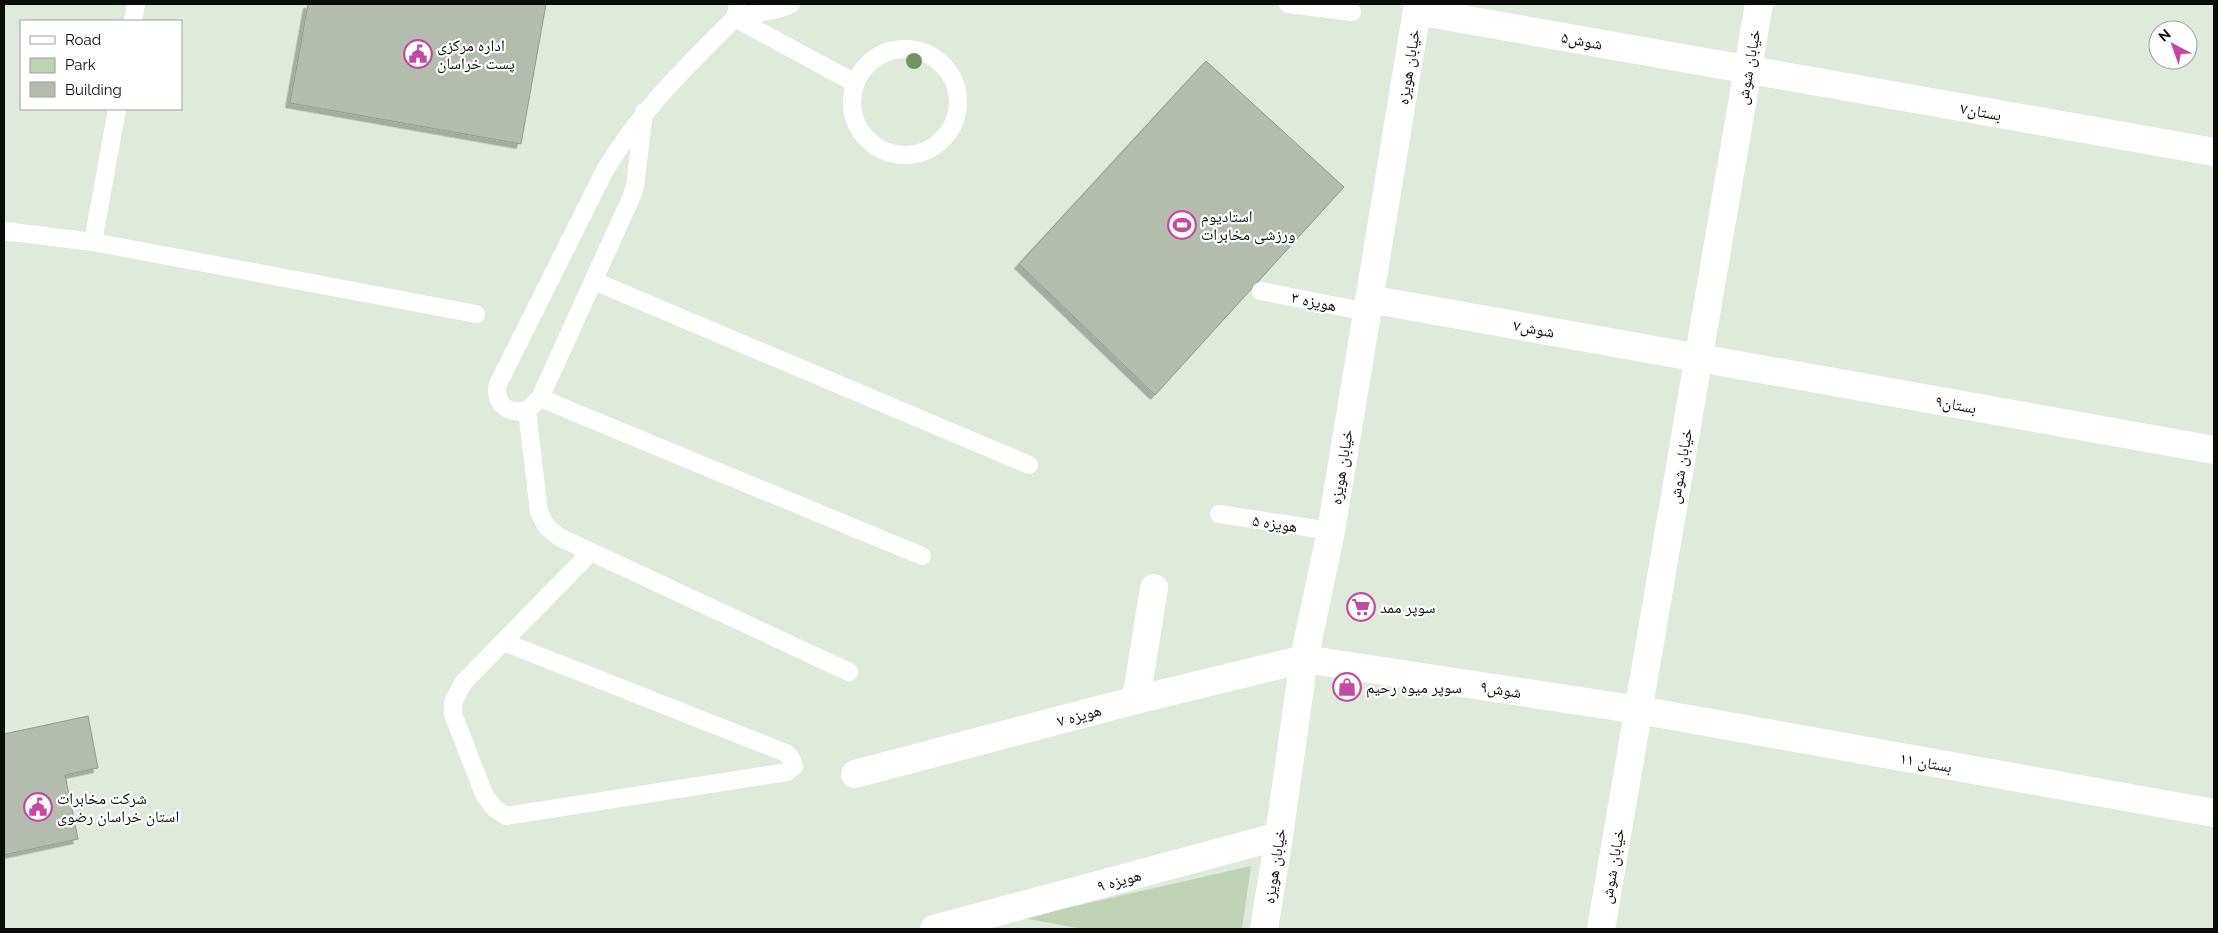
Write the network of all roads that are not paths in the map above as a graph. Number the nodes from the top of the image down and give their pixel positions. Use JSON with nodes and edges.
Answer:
{"nodes":[{"id":1,"x":136,"y":4,"type":"edge"},
{"id":2,"x":791,"y":4,"type":"edge"},
{"id":3,"x":1288,"y":4,"type":"edge"},
{"id":4,"x":1759,"y":4,"type":"edge"},
{"id":5,"x":1418,"y":7,"type":"edge"},
{"id":6,"x":736,"y":11,"type":"edge"},
{"id":7,"x":1352,"y":12,"type":"dead end"},
{"id":8,"x":133,"y":20,"type":"edge"},
{"id":9,"x":1748,"y":69,"type":"junction"},
{"id":10,"x":855,"y":83,"type":"junction"},
{"id":11,"x":118,"y":110,"type":"edge"},
{"id":12,"x":644,"y":112,"type":"junction"},
{"id":13,"x":2214,"y":152,"type":"edge"},
{"id":14,"x":4,"y":231,"type":"edge"},
{"id":15,"x":94,"y":242,"type":"junction"},
{"id":16,"x":594,"y":281,"type":"junction"},
{"id":17,"x":1261,"y":291,"type":"dead end"},
{"id":18,"x":1368,"y":305,"type":"junction"},
{"id":19,"x":476,"y":314,"type":"dead end"},
{"id":20,"x":1698,"y":358,"type":"junction"},
{"id":21,"x":534,"y":404,"type":"junction"},
{"id":22,"x":2214,"y":450,"type":"edge"},
{"id":23,"x":1029,"y":465,"type":"dead end"},
{"id":24,"x":1219,"y":514,"type":"dead end"},
{"id":25,"x":1330,"y":531,"type":"junction"},
{"id":26,"x":592,"y":552,"type":"junction"},
{"id":27,"x":922,"y":556,"type":"dead end"},
{"id":28,"x":1154,"y":588,"type":"dead end"},
{"id":29,"x":504,"y":642,"type":"junction"},
{"id":30,"x":1304,"y":659,"type":"junction"},
{"id":31,"x":849,"y":672,"type":"dead end"},
{"id":32,"x":1136,"y":700,"type":"junction"},
{"id":33,"x":1639,"y":710,"type":"junction"},
{"id":34,"x":854,"y":774,"type":"dead end"},
{"id":35,"x":2214,"y":813,"type":"edge"},
{"id":36,"x":1279,"y":836,"type":"junction"},
{"id":37,"x":946,"y":926,"type":"edge"},
{"id":38,"x":991,"y":929,"type":"edge"},
{"id":39,"x":1264,"y":929,"type":"edge"},
{"id":40,"x":1601,"y":929,"type":"edge"}],
"edges":[{"from":1,"to":8,"type":"lane"},
{"from":2,"to":6,"type":"lane"},
{"from":3,"to":7,"type":"lane"},
{"from":4,"to":9,"type":"street","name":"خیابان شوش"},
{"from":5,"to":9,"type":"street","name":"شوش۵"},
{"from":5,"to":18,"type":"street","name":"خیابان هویزه"},
{"from":6,"to":10,"type":"lane"},
{"from":6,"to":12,"type":"lane"},
{"from":9,"to":13,"type":"street","name":"بستان۷"},
{"from":9,"to":20,"type":"street","name":"خیابان شوش"},
{"from":10,"to":10,"type":"lane"},
{"from":11,"to":15,"type":"lane"},
{"from":12,"to":16,"type":"lane"},
{"from":12,"to":21,"type":"lane"},
{"from":14,"to":15,"type":"lane"},
{"from":15,"to":19,"type":"lane"},
{"from":16,"to":21,"type":"lane"},
{"from":16,"to":23,"type":"lane"},
{"from":17,"to":18,"type":"lane","name":"هویزه ۳"},
{"from":18,"to":20,"type":"street","name":"شوش۷"},
{"from":18,"to":25,"type":"street","name":"خیابان هویزه"},
{"from":20,"to":22,"type":"street","name":"بستان۹"},
{"from":20,"to":33,"type":"street","name":"خیابان شوش"},
{"from":21,"to":26,"type":"lane"},
{"from":21,"to":27,"type":"lane"},
{"from":24,"to":25,"type":"lane","name":"هویزه ۵"},
{"from":25,"to":30,"type":"street","name":"خیابان هویزه"},
{"from":26,"to":29,"type":"lane"},
{"from":26,"to":31,"type":"lane"},
{"from":28,"to":32,"type":"street"},
{"from":29,"to":29,"type":"lane"},
{"from":30,"to":32,"type":"street","name":"هویزه ۷"},
{"from":30,"to":33,"type":"street","name":"شوش۹"},
{"from":30,"to":36,"type":"street","name":"خیابان هویزه"},
{"from":32,"to":34,"type":"street","name":"هویزه ۷"},
{"from":33,"to":35,"type":"street","name":"بستان ۱۱"},
{"from":33,"to":40,"type":"street","name":"خیابان شوش"},
{"from":36,"to":37,"type":"street","name":"هویزه ۹"},
{"from":36,"to":39,"type":"street","name":"خیابان هویزه"},
{"from":37,"to":38,"type":"street"}]}
